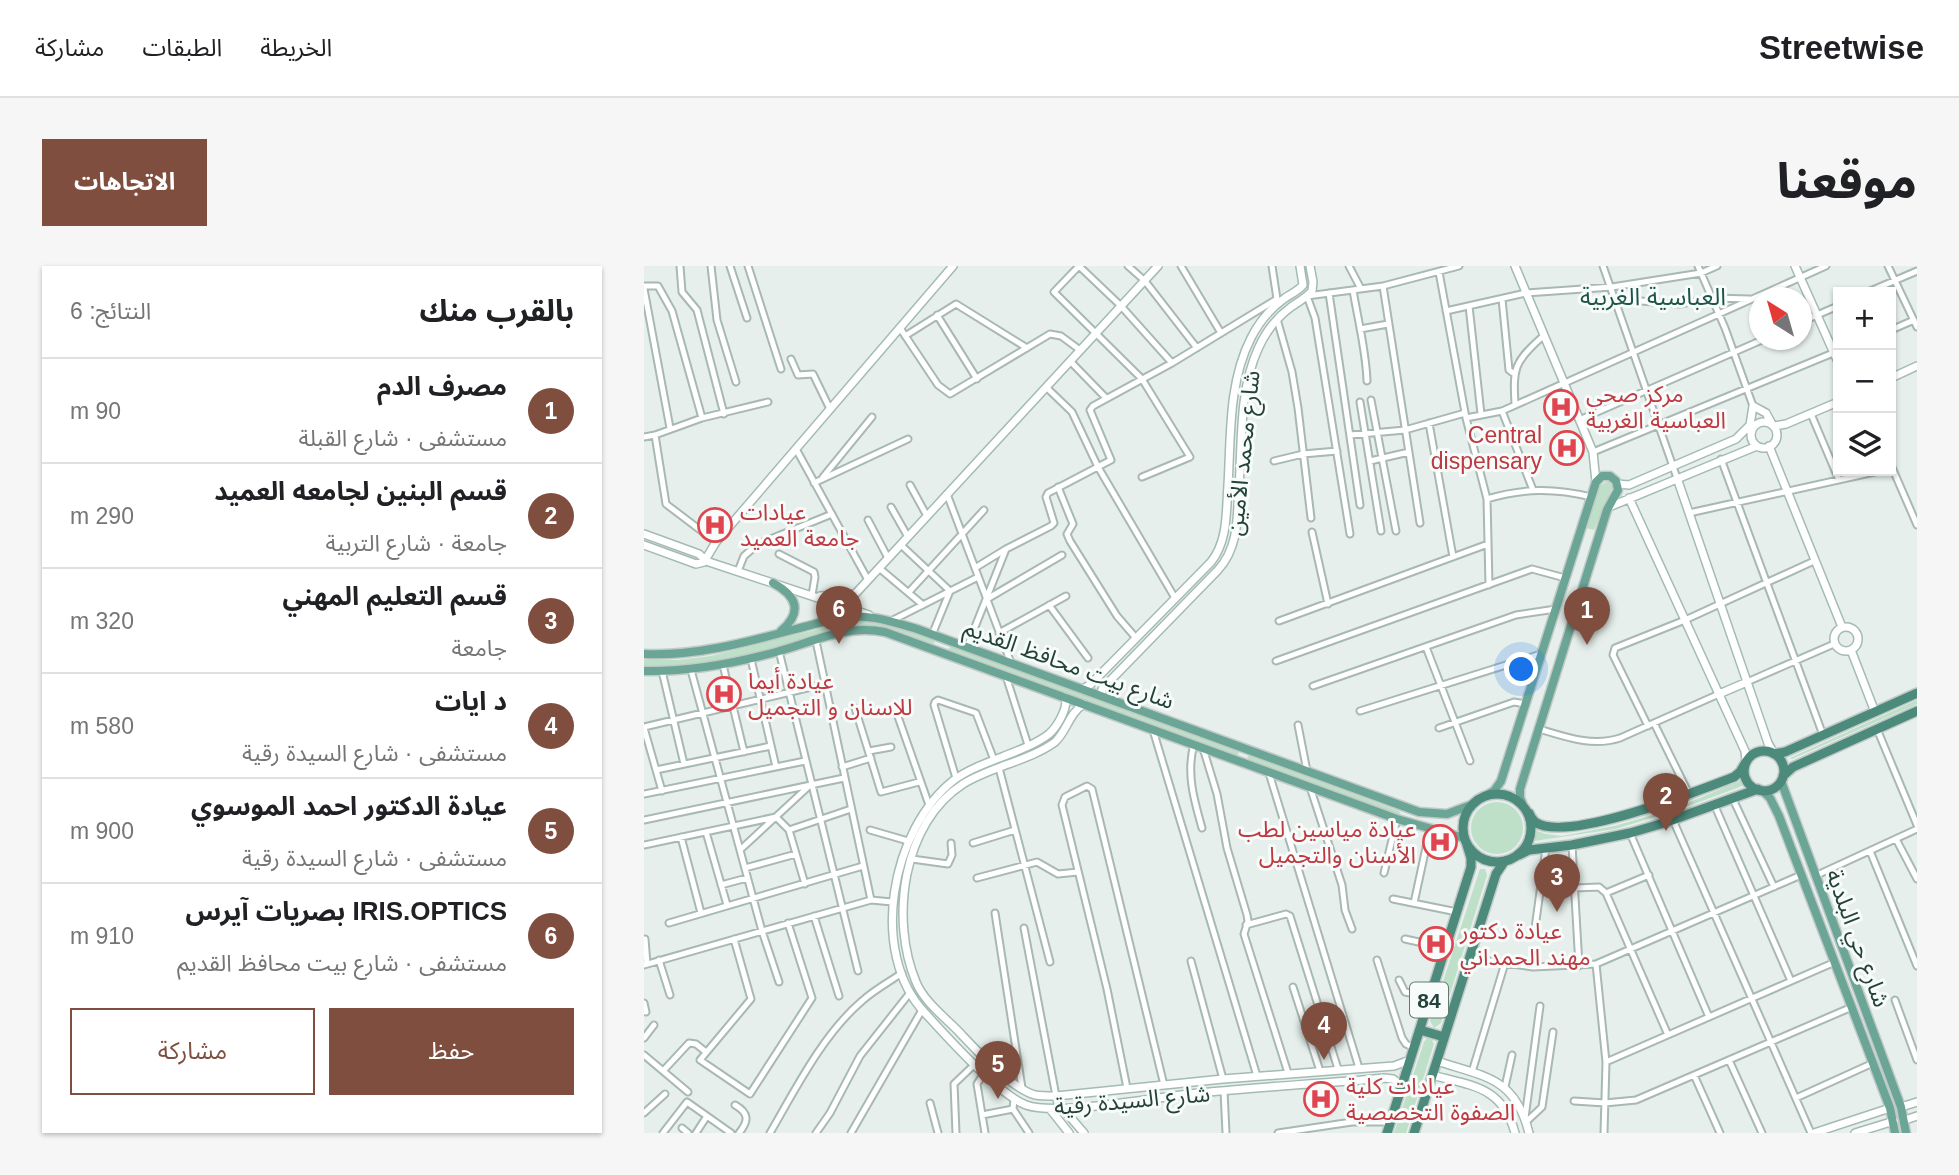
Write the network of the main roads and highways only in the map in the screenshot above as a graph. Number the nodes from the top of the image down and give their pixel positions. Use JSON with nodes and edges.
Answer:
{"nodes":[{"id":1,"x":953,"y":266,"type":"edge"},
{"id":2,"x":1158,"y":266,"type":"edge"},
{"id":3,"x":1300,"y":266,"type":"edge"},
{"id":4,"x":1310,"y":266,"type":"edge"},
{"id":5,"x":1515,"y":266,"type":"edge"},
{"id":6,"x":1795,"y":266,"type":"edge"},
{"id":7,"x":1835,"y":350,"type":"edge"},
{"id":8,"x":1917,"y":366,"type":"edge"},
{"id":9,"x":1896,"y":376,"type":"edge"},
{"id":10,"x":1833,"y":403,"type":"edge"},
{"id":11,"x":1773,"y":426,"type":"junction"},
{"id":12,"x":1757,"y":446,"type":"junction"},
{"id":13,"x":1769,"y":446,"type":"junction"},
{"id":14,"x":1677,"y":478,"type":"junction"},
{"id":15,"x":1596,"y":482,"type":"junction"},
{"id":16,"x":1617,"y":484,"type":"junction"},
{"id":17,"x":1629,"y":498,"type":"junction"},
{"id":18,"x":1607,"y":510,"type":"junction"},
{"id":19,"x":1581,"y":527,"type":"junction"},
{"id":20,"x":644,"y":534,"type":"edge"},
{"id":21,"x":1600,"y":534,"type":"junction"},
{"id":22,"x":644,"y":545,"type":"edge"},
{"id":23,"x":1574,"y":551,"type":"junction"},
{"id":24,"x":1592,"y":556,"type":"junction"},
{"id":25,"x":706,"y":561,"type":"junction"},
{"id":26,"x":773,"y":583,"type":"junction"},
{"id":27,"x":857,"y":592,"type":"junction"},
{"id":28,"x":808,"y":594,"type":"junction"},
{"id":29,"x":843,"y":606,"type":"junction"},
{"id":30,"x":862,"y":613,"type":"junction"},
{"id":31,"x":873,"y":616,"type":"junction"},
{"id":32,"x":817,"y":623,"type":"junction"},
{"id":33,"x":1842,"y":627,"type":"junction"},
{"id":34,"x":776,"y":634,"type":"junction"},
{"id":35,"x":934,"y":635,"type":"junction"},
{"id":36,"x":1136,"y":638,"type":"junction"},
{"id":37,"x":951,"y":642,"type":"junction"},
{"id":38,"x":1144,"y":647,"type":"junction"},
{"id":39,"x":932,"y":648,"type":"junction"},
{"id":40,"x":1851,"y":650,"type":"junction"},
{"id":41,"x":644,"y":654,"type":"edge"},
{"id":42,"x":947,"y":654,"type":"junction"},
{"id":43,"x":644,"y":671,"type":"edge"},
{"id":44,"x":1747,"y":682,"type":"junction"},
{"id":45,"x":1083,"y":689,"type":"junction"},
{"id":46,"x":1917,"y":693,"type":"edge"},
{"id":47,"x":1719,"y":694,"type":"junction"},
{"id":48,"x":1102,"y":696,"type":"junction"},
{"id":49,"x":1065,"y":697,"type":"junction"},
{"id":50,"x":1084,"y":704,"type":"junction"},
{"id":51,"x":1917,"y":711,"type":"edge"},
{"id":52,"x":1875,"y":712,"type":"junction"},
{"id":53,"x":1239,"y":746,"type":"junction"},
{"id":54,"x":1250,"y":750,"type":"junction"},
{"id":55,"x":1774,"y":754,"type":"junction"},
{"id":56,"x":1233,"y":758,"type":"junction"},
{"id":57,"x":1746,"y":762,"type":"junction"},
{"id":58,"x":1246,"y":763,"type":"junction"},
{"id":59,"x":996,"y":764,"type":"junction"},
{"id":60,"x":1782,"y":778,"type":"junction"},
{"id":61,"x":1760,"y":790,"type":"junction"},
{"id":62,"x":1485,"y":796,"type":"junction"},
{"id":63,"x":1471,"y":805,"type":"junction"},
{"id":64,"x":1402,"y":806,"type":"junction"},
{"id":65,"x":1411,"y":809,"type":"junction"},
{"id":66,"x":1526,"y":809,"type":"junction"},
{"id":67,"x":1791,"y":812,"type":"junction"},
{"id":68,"x":1779,"y":816,"type":"junction"},
{"id":69,"x":1397,"y":819,"type":"junction"},
{"id":70,"x":1407,"y":822,"type":"junction"},
{"id":71,"x":1466,"y":842,"type":"junction"},
{"id":72,"x":1519,"y":855,"type":"junction"},
{"id":73,"x":1504,"y":862,"type":"junction"},
{"id":74,"x":892,"y":902,"type":"junction"},
{"id":75,"x":904,"y":906,"type":"junction"},
{"id":76,"x":1420,"y":1030,"type":"junction"},
{"id":77,"x":1444,"y":1037,"type":"junction"},
{"id":78,"x":1410,"y":1060,"type":"junction"},
{"id":79,"x":1437,"y":1061,"type":"junction"},
{"id":80,"x":1432,"y":1075,"type":"junction"},
{"id":81,"x":1223,"y":1079,"type":"junction"},
{"id":82,"x":1402,"y":1086,"type":"junction"},
{"id":83,"x":1022,"y":1088,"type":"junction"},
{"id":84,"x":1127,"y":1088,"type":"junction"},
{"id":85,"x":1224,"y":1091,"type":"junction"},
{"id":86,"x":1056,"y":1096,"type":"junction"},
{"id":87,"x":1014,"y":1099,"type":"junction"},
{"id":88,"x":1127,"y":1101,"type":"junction"},
{"id":89,"x":1917,"y":1102,"type":"edge"},
{"id":90,"x":1080,"y":1107,"type":"junction"},
{"id":91,"x":1901,"y":1107,"type":"junction"},
{"id":92,"x":1065,"y":1108,"type":"junction"},
{"id":93,"x":1890,"y":1108,"type":"junction"},
{"id":94,"x":1051,"y":1109,"type":"junction"},
{"id":95,"x":1917,"y":1116,"type":"edge"},
{"id":96,"x":1905,"y":1120,"type":"junction"},
{"id":97,"x":1894,"y":1121,"type":"junction"},
{"id":98,"x":1078,"y":1125,"type":"junction"},
{"id":99,"x":1069,"y":1133,"type":"edge"},
{"id":100,"x":1084,"y":1133,"type":"edge"},
{"id":101,"x":1387,"y":1133,"type":"edge"},
{"id":102,"x":1414,"y":1133,"type":"edge"},
{"id":103,"x":1515,"y":1133,"type":"edge"},
{"id":104,"x":1529,"y":1133,"type":"edge"},
{"id":105,"x":1813,"y":1133,"type":"edge"},
{"id":106,"x":1857,"y":1133,"type":"edge"},
{"id":107,"x":1895,"y":1133,"type":"edge"},
{"id":108,"x":1906,"y":1133,"type":"edge"}],
"edges":[{"from":1,"to":25,"type":"main road"},
{"from":2,"to":27,"type":"main road"},
{"from":3,"to":36,"type":"main road","name":"شارع محمد الأمين"},
{"from":4,"to":38,"type":"main road","name":"شارع محمد الأمين"},
{"from":5,"to":15,"type":"main road"},
{"from":6,"to":7,"type":"main road"},
{"from":8,"to":9,"type":"main road"},
{"from":10,"to":11,"type":"main road"},
{"from":11,"to":12,"type":"main road"},
{"from":11,"to":13,"type":"main road"},
{"from":11,"to":16,"type":"main road"},
{"from":12,"to":13,"type":"main road"},
{"from":12,"to":14,"type":"main road"},
{"from":13,"to":33,"type":"main road"},
{"from":14,"to":17,"type":"main road"},
{"from":14,"to":44,"type":"main road"},
{"from":15,"to":16,"type":"main road"},
{"from":15,"to":19,"type":"main road"},
{"from":16,"to":18,"type":"main road"},
{"from":17,"to":18,"type":"main road"},
{"from":17,"to":47,"type":"main road"},
{"from":18,"to":21,"type":"main road"},
{"from":19,"to":21,"type":"main road"},
{"from":19,"to":23,"type":"main road"},
{"from":20,"to":25,"type":"main road"},
{"from":21,"to":24,"type":"main road"},
{"from":22,"to":25,"type":"main road"},
{"from":23,"to":24,"type":"main road"},
{"from":23,"to":62,"type":"main road"},
{"from":24,"to":66,"type":"main road"},
{"from":25,"to":26,"type":"main road"},
{"from":26,"to":28,"type":"main road"},
{"from":26,"to":34,"type":"main road"},
{"from":27,"to":28,"type":"main road"},
{"from":27,"to":29,"type":"main road"},
{"from":27,"to":30,"type":"main road"},
{"from":28,"to":29,"type":"main road"},
{"from":29,"to":30,"type":"main road"},
{"from":29,"to":32,"type":"main road"},
{"from":30,"to":31,"type":"main road"},
{"from":31,"to":32,"type":"main road","name":"شارع بيت محافظ القديم"},
{"from":31,"to":35,"type":"main road","name":"شارع بيت محافظ القديم"},
{"from":32,"to":34,"type":"main road","name":"شارع بيت محافظ القديم"},
{"from":33,"to":40,"type":"main road"},
{"from":33,"to":40,"type":"main road"},
{"from":34,"to":41,"type":"main road","name":"شارع بيت محافظ القديم"},
{"from":35,"to":37,"type":"main road","name":"شارع بيت محافظ القديم"},
{"from":35,"to":39,"type":"main road"},
{"from":36,"to":38,"type":"main road"},
{"from":36,"to":45,"type":"main road","name":"شارع محمد الأمين"},
{"from":37,"to":42,"type":"main road"},
{"from":37,"to":45,"type":"main road","name":"شارع بيت محافظ القديم"},
{"from":38,"to":48,"type":"main road","name":"شارع محمد الأمين"},
{"from":39,"to":42,"type":"main road","name":"شارع بيت محافظ القديم"},
{"from":39,"to":43,"type":"main road","name":"شارع بيت محافظ القديم"},
{"from":40,"to":52,"type":"main road"},
{"from":42,"to":49,"type":"main road","name":"شارع بيت محافظ القديم"},
{"from":44,"to":47,"type":"main road"},
{"from":44,"to":55,"type":"main road"},
{"from":45,"to":48,"type":"main road","name":"شارع بيت محافظ القديم"},
{"from":46,"to":52,"type":"highway"},
{"from":47,"to":57,"type":"main road"},
{"from":48,"to":53,"type":"main road","name":"شارع بيت محافظ القديم"},
{"from":49,"to":50,"type":"main road","name":"شارع بيت محافظ القديم"},
{"from":49,"to":59,"type":"main road","name":"شارع السيدة رقية"},
{"from":50,"to":56,"type":"main road","name":"شارع بيت محافظ القديم"},
{"from":50,"to":59,"type":"main road","name":"شارع السيدة رقية"},
{"from":51,"to":60,"type":"highway"},
{"from":52,"to":55,"type":"highway"},
{"from":53,"to":54,"type":"main road","name":"شارع بيت محافظ القديم"},
{"from":53,"to":56,"type":"main road"},
{"from":54,"to":58,"type":"main road"},
{"from":54,"to":64,"type":"main road","name":"شارع بيت محافظ القديم"},
{"from":55,"to":57,"type":"highway"},
{"from":55,"to":60,"type":"highway"},
{"from":56,"to":58,"type":"main road","name":"شارع بيت محافظ القديم"},
{"from":57,"to":61,"type":"highway"},
{"from":57,"to":66,"type":"highway"},
{"from":58,"to":69,"type":"main road","name":"شارع بيت محافظ القديم"},
{"from":59,"to":74,"type":"main road","name":"شارع السيدة رقية"},
{"from":59,"to":75,"type":"main road","name":"شارع السيدة رقية"},
{"from":60,"to":61,"type":"highway"},
{"from":60,"to":67,"type":"main road","name":"شارع حي البلدية"},
{"from":61,"to":68,"type":"main road","name":"شارع حي البلدية"},
{"from":61,"to":72,"type":"highway"},
{"from":62,"to":63,"type":"highway"},
{"from":62,"to":66,"type":"highway"},
{"from":63,"to":65,"type":"main road","name":"شارع بيت محافظ القديم"},
{"from":63,"to":71,"type":"highway","number":"84"},
{"from":64,"to":65,"type":"main road","name":"شارع بيت محافظ القديم"},
{"from":64,"to":69,"type":"main road"},
{"from":65,"to":70,"type":"main road"},
{"from":66,"to":72,"type":"highway"},
{"from":67,"to":68,"type":"main road"},
{"from":67,"to":91,"type":"main road","name":"شارع حي البلدية"},
{"from":68,"to":93,"type":"main road","name":"شارع حي البلدية"},
{"from":69,"to":70,"type":"main road","name":"شارع بيت محافظ القديم"},
{"from":70,"to":71,"type":"main road","name":"شارع بيت محافظ القديم"},
{"from":71,"to":73,"type":"highway"},
{"from":71,"to":76,"type":"highway","number":"84"},
{"from":72,"to":73,"type":"highway"},
{"from":73,"to":77,"type":"highway","number":"84"},
{"from":74,"to":75,"type":"main road"},
{"from":74,"to":87,"type":"main road","name":"شارع السيدة رقية"},
{"from":75,"to":83,"type":"main road","name":"شارع السيدة رقية"},
{"from":76,"to":77,"type":"highway"},
{"from":76,"to":78,"type":"highway","number":"84"},
{"from":77,"to":79,"type":"highway","number":"84"},
{"from":78,"to":81,"type":"main road","name":"شارع السيدة رقية"},
{"from":78,"to":82,"type":"highway","number":"84"},
{"from":79,"to":80,"type":"highway","number":"84"},
{"from":79,"to":104,"type":"main road"},
{"from":80,"to":102,"type":"highway","number":"84"},
{"from":80,"to":103,"type":"main road"},
{"from":81,"to":84,"type":"main road","name":"شارع السيدة رقية"},
{"from":81,"to":85,"type":"main road"},
{"from":82,"to":85,"type":"main road","name":"شارع السيدة رقية"},
{"from":82,"to":101,"type":"highway","number":"84"},
{"from":83,"to":86,"type":"main road","name":"شارع السيدة رقية"},
{"from":83,"to":87,"type":"main road"},
{"from":84,"to":86,"type":"main road","name":"شارع السيدة رقية"},
{"from":84,"to":88,"type":"main road"},
{"from":85,"to":88,"type":"main road","name":"شارع السيدة رقية"},
{"from":86,"to":92,"type":"main road"},
{"from":87,"to":94,"type":"main road","name":"شارع السيدة رقية"},
{"from":88,"to":90,"type":"main road","name":"شارع السيدة رقية"},
{"from":89,"to":91,"type":"main road"},
{"from":90,"to":92,"type":"main road","name":"شارع السيدة رقية"},
{"from":90,"to":98,"type":"main road"},
{"from":91,"to":96,"type":"main road","name":"شارع حي البلدية"},
{"from":92,"to":94,"type":"main road","name":"شارع السيدة رقية"},
{"from":92,"to":98,"type":"main road"},
{"from":93,"to":97,"type":"main road","name":"شارع حي البلدية"},
{"from":93,"to":105,"type":"main road"},
{"from":94,"to":99,"type":"main road"},
{"from":95,"to":96,"type":"main road"},
{"from":96,"to":108,"type":"main road"},
{"from":97,"to":106,"type":"main road"},
{"from":97,"to":107,"type":"main road"},
{"from":98,"to":100,"type":"main road"}]}
